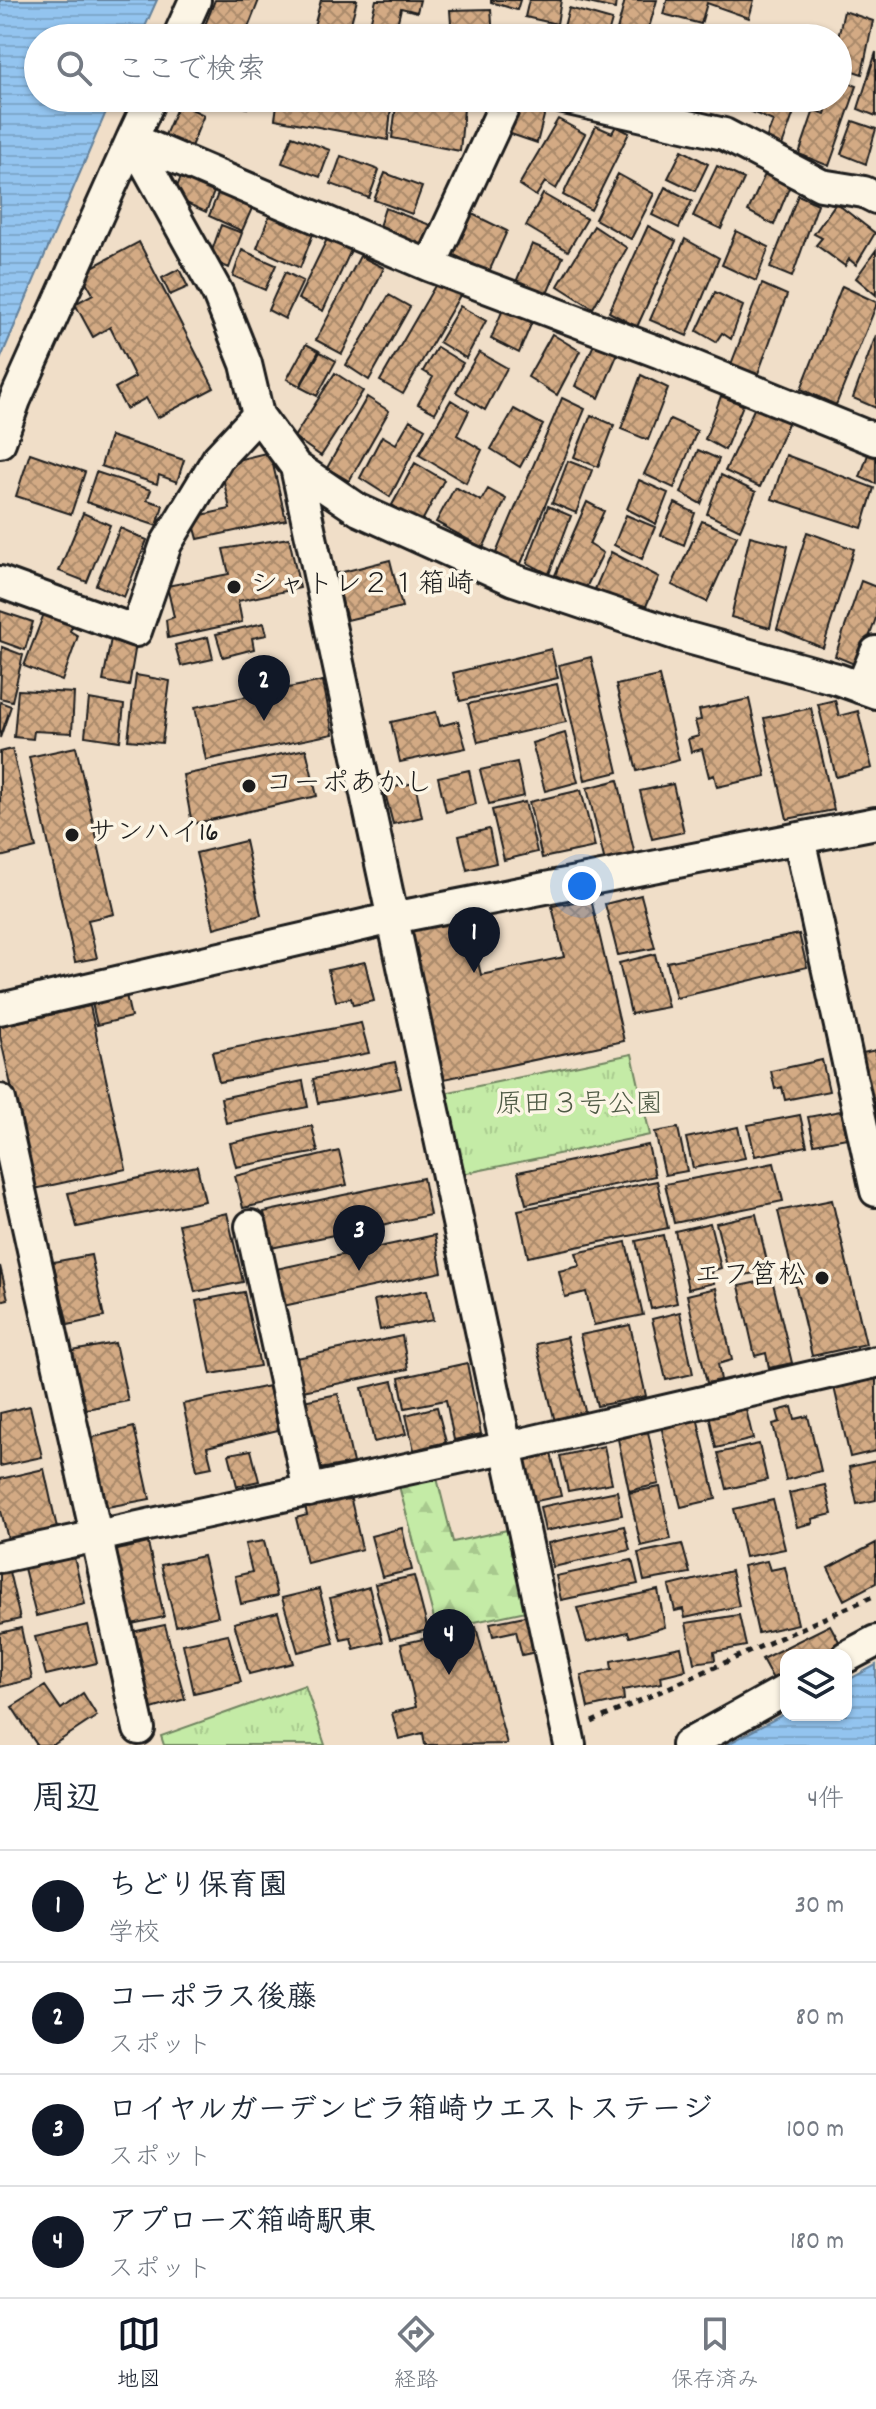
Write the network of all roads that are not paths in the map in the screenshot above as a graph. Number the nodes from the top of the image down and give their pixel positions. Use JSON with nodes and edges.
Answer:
{"nodes":[{"id":1,"x":195,"y":0,"type":"edge"},
{"id":2,"x":184,"y":24,"type":"edge"},
{"id":3,"x":145,"y":112,"type":"edge"},
{"id":4,"x":502,"y":112,"type":"edge"},
{"id":5,"x":626,"y":112,"type":"edge"},
{"id":6,"x":132,"y":139,"type":"junction"},
{"id":7,"x":876,"y":198,"type":"edge"},
{"id":8,"x":430,"y":266,"type":"junction"},
{"id":9,"x":258,"y":415,"type":"junction"},
{"id":10,"x":876,"y":440,"type":"edge"},
{"id":11,"x":0,"y":442,"type":"edge"},
{"id":12,"x":296,"y":467,"type":"junction"},
{"id":13,"x":0,"y":582,"type":"edge"},
{"id":14,"x":876,"y":652,"type":"edge"},
{"id":15,"x":869,"y":690,"type":"edge"},
{"id":16,"x":876,"y":823,"type":"edge"},
{"id":17,"x":799,"y":838,"type":"junction"},
{"id":18,"x":393,"y":918,"type":"junction"},
{"id":19,"x":0,"y":1009,"type":"edge"},
{"id":20,"x":0,"y":1100,"type":"edge"},
{"id":21,"x":876,"y":1191,"type":"edge"},
{"id":22,"x":251,"y":1226,"type":"dead end"},
{"id":23,"x":876,"y":1362,"type":"edge"},
{"id":24,"x":504,"y":1448,"type":"junction"},
{"id":25,"x":309,"y":1491,"type":"junction"},
{"id":26,"x":95,"y":1537,"type":"junction"},
{"id":27,"x":0,"y":1557,"type":"edge"},
{"id":28,"x":876,"y":1641,"type":"edge"},
{"id":29,"x":852,"y":1654,"type":"edge"},
{"id":30,"x":780,"y":1693,"type":"edge"},
{"id":31,"x":139,"y":1729,"type":"dead end"},
{"id":32,"x":568,"y":1739,"type":"edge"},
{"id":33,"x":687,"y":1745,"type":"edge"}],
"edges":[{"from":1,"to":2,"type":"street"},
{"from":3,"to":6,"type":"street"},
{"from":4,"to":8,"type":"street"},
{"from":5,"to":7,"type":"street"},
{"from":6,"to":8,"type":"street"},
{"from":6,"to":9,"type":"street"},
{"from":6,"to":11,"type":"street"},
{"from":8,"to":10,"type":"street"},
{"from":9,"to":12,"type":"street"},
{"from":9,"to":13,"type":"street"},
{"from":12,"to":15,"type":"street"},
{"from":12,"to":18,"type":"street"},
{"from":14,"to":15,"type":"street"},
{"from":16,"to":17,"type":"street"},
{"from":17,"to":18,"type":"street"},
{"from":17,"to":21,"type":"street"},
{"from":18,"to":19,"type":"street"},
{"from":18,"to":24,"type":"street"},
{"from":20,"to":26,"type":"street"},
{"from":22,"to":25,"type":"street"},
{"from":23,"to":24,"type":"street"},
{"from":24,"to":25,"type":"street"},
{"from":24,"to":32,"type":"street"},
{"from":25,"to":26,"type":"street"},
{"from":26,"to":27,"type":"street"},
{"from":26,"to":31,"type":"street"},
{"from":28,"to":29,"type":"street"},
{"from":30,"to":33,"type":"street"}]}
